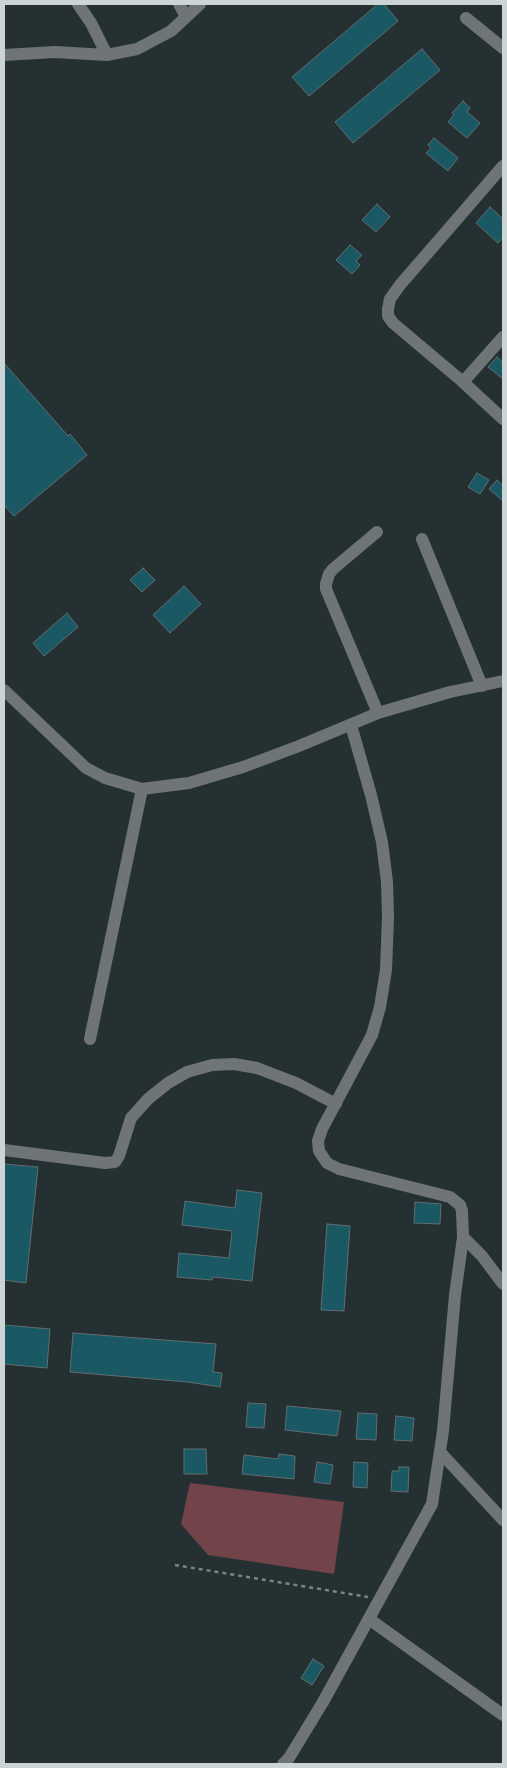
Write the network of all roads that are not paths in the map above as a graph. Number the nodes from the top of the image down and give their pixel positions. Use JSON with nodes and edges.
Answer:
{"nodes":[{"id":1,"x":78,"y":4,"type":"edge"},
{"id":2,"x":179,"y":4,"type":"edge"},
{"id":3,"x":200,"y":4,"type":"edge"},
{"id":4,"x":186,"y":17,"type":"junction"},
{"id":5,"x":466,"y":18,"type":"dead end"},
{"id":6,"x":503,"y":48,"type":"edge"},
{"id":7,"x":4,"y":55,"type":"edge"},
{"id":8,"x":107,"y":55,"type":"junction"},
{"id":9,"x":503,"y":166,"type":"edge"},
{"id":10,"x":503,"y":337,"type":"edge"},
{"id":11,"x":463,"y":382,"type":"junction"},
{"id":12,"x":503,"y":419,"type":"edge"},
{"id":13,"x":377,"y":532,"type":"dead end"},
{"id":14,"x":422,"y":539,"type":"dead end"},
{"id":15,"x":503,"y":681,"type":"edge"},
{"id":16,"x":482,"y":686,"type":"junction"},
{"id":17,"x":4,"y":690,"type":"edge"},
{"id":18,"x":378,"y":714,"type":"junction"},
{"id":19,"x":351,"y":725,"type":"junction"},
{"id":20,"x":142,"y":788,"type":"junction"},
{"id":21,"x":90,"y":1039,"type":"dead end"},
{"id":22,"x":336,"y":1104,"type":"junction"},
{"id":23,"x":4,"y":1150,"type":"edge"},
{"id":24,"x":462,"y":1236,"type":"junction"},
{"id":25,"x":503,"y":1284,"type":"edge"},
{"id":26,"x":440,"y":1452,"type":"junction"},
{"id":27,"x":503,"y":1520,"type":"edge"},
{"id":28,"x":368,"y":1619,"type":"junction"},
{"id":29,"x":503,"y":1715,"type":"edge"},
{"id":30,"x":283,"y":1764,"type":"edge"}],
"edges":[{"from":1,"to":8,"type":"street"},
{"from":2,"to":4,"type":"street"},
{"from":3,"to":4,"type":"street"},
{"from":4,"to":8,"type":"street"},
{"from":5,"to":6,"type":"street"},
{"from":7,"to":8,"type":"street"},
{"from":9,"to":11,"type":"street"},
{"from":10,"to":11,"type":"street"},
{"from":11,"to":12,"type":"street"},
{"from":13,"to":18,"type":"street"},
{"from":14,"to":16,"type":"street"},
{"from":15,"to":16,"type":"street"},
{"from":16,"to":18,"type":"street"},
{"from":17,"to":20,"type":"street"},
{"from":18,"to":19,"type":"street"},
{"from":19,"to":20,"type":"street"},
{"from":19,"to":22,"type":"street"},
{"from":20,"to":21,"type":"street"},
{"from":22,"to":23,"type":"street"},
{"from":22,"to":24,"type":"street"},
{"from":24,"to":25,"type":"street"},
{"from":24,"to":26,"type":"street"},
{"from":26,"to":27,"type":"street"},
{"from":26,"to":28,"type":"street"},
{"from":28,"to":29,"type":"street"},
{"from":28,"to":30,"type":"street"}]}
